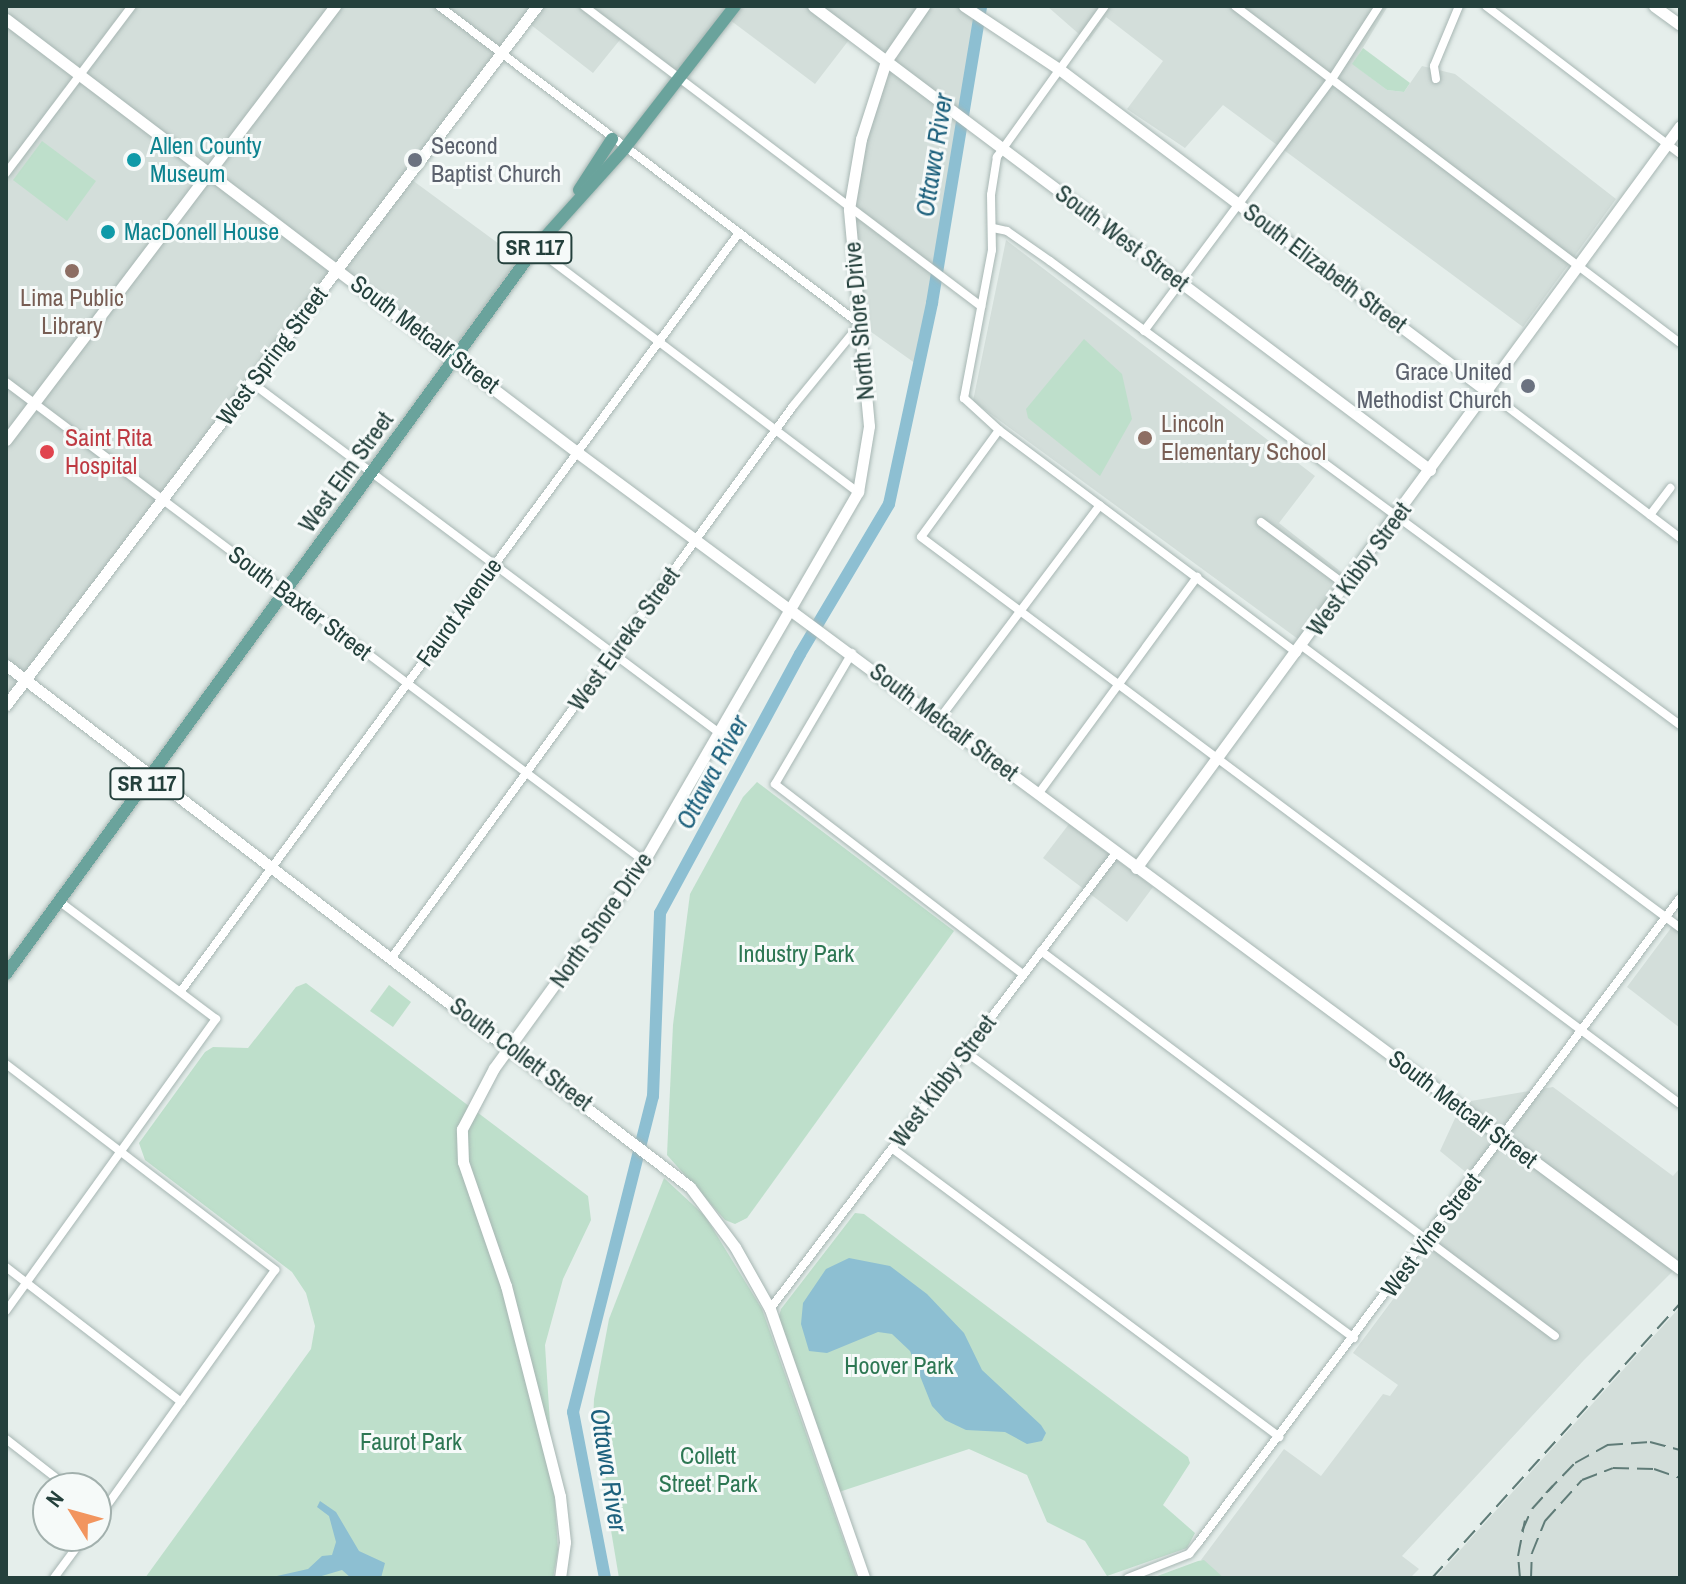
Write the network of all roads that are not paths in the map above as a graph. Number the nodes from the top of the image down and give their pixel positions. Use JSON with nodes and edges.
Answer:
{"nodes":[{"id":1,"x":132,"y":6,"type":"edge"},
{"id":2,"x":335,"y":6,"type":"edge"},
{"id":3,"x":439,"y":6,"type":"edge"},
{"id":4,"x":537,"y":6,"type":"edge"},
{"id":5,"x":584,"y":6,"type":"edge"},
{"id":6,"x":735,"y":6,"type":"edge"},
{"id":7,"x":813,"y":6,"type":"edge"},
{"id":8,"x":924,"y":6,"type":"edge"},
{"id":9,"x":964,"y":6,"type":"edge"},
{"id":10,"x":1105,"y":6,"type":"edge"},
{"id":11,"x":1235,"y":6,"type":"edge"},
{"id":12,"x":1379,"y":6,"type":"edge"},
{"id":13,"x":1459,"y":6,"type":"edge"},
{"id":14,"x":1486,"y":6,"type":"edge"},
{"id":15,"x":1654,"y":6,"type":"edge"},
{"id":16,"x":6,"y":19,"type":"edge"},
{"id":17,"x":1680,"y":25,"type":"edge"},
{"id":18,"x":502,"y":53,"type":"junction"},
{"id":19,"x":886,"y":61,"type":"junction"},
{"id":20,"x":1059,"y":69,"type":"junction"},
{"id":21,"x":80,"y":75,"type":"junction"},
{"id":22,"x":679,"y":78,"type":"junction"},
{"id":23,"x":1332,"y":79,"type":"junction"},
{"id":24,"x":1436,"y":79,"type":"dead end"},
{"id":25,"x":1680,"y":126,"type":"edge"},
{"id":26,"x":612,"y":139,"type":"junction"},
{"id":27,"x":1667,"y":145,"type":"junction"},
{"id":28,"x":1000,"y":147,"type":"junction"},
{"id":29,"x":624,"y":149,"type":"junction"},
{"id":30,"x":1680,"y":154,"type":"edge"},
{"id":31,"x":210,"y":170,"type":"junction"},
{"id":32,"x":6,"y":173,"type":"edge"},
{"id":33,"x":573,"y":204,"type":"junction"},
{"id":34,"x":1240,"y":204,"type":"junction"},
{"id":35,"x":849,"y":209,"type":"junction"},
{"id":36,"x":993,"y":228,"type":"junction"},
{"id":37,"x":738,"y":234,"type":"junction"},
{"id":38,"x":535,"y":248,"type":"junction"},
{"id":39,"x":1576,"y":265,"type":"junction"},
{"id":40,"x":338,"y":268,"type":"junction"},
{"id":41,"x":1180,"y":283,"type":"junction"},
{"id":42,"x":981,"y":306,"type":"junction"},
{"id":43,"x":860,"y":324,"type":"junction"},
{"id":44,"x":1144,"y":331,"type":"junction"},
{"id":45,"x":659,"y":342,"type":"junction"},
{"id":46,"x":1680,"y":343,"type":"edge"},
{"id":47,"x":458,"y":357,"type":"junction"},
{"id":48,"x":6,"y":382,"type":"edge"},
{"id":49,"x":252,"y":383,"type":"junction"},
{"id":50,"x":1488,"y":392,"type":"junction"},
{"id":51,"x":33,"y":402,"type":"junction"},
{"id":52,"x":776,"y":429,"type":"junction"},
{"id":53,"x":999,"y":430,"type":"junction"},
{"id":54,"x":6,"y":440,"type":"edge"},
{"id":55,"x":578,"y":453,"type":"junction"},
{"id":56,"x":1430,"y":470,"type":"junction"},
{"id":57,"x":373,"y":474,"type":"junction"},
{"id":58,"x":1670,"y":488,"type":"dead end"},
{"id":59,"x":858,"y":492,"type":"junction"},
{"id":60,"x":163,"y":500,"type":"junction"},
{"id":61,"x":1100,"y":505,"type":"junction"},
{"id":62,"x":1398,"y":514,"type":"junction"},
{"id":63,"x":1650,"y":515,"type":"junction"},
{"id":64,"x":1261,"y":522,"type":"dead end"},
{"id":65,"x":1680,"y":538,"type":"edge"},
{"id":66,"x":697,"y":539,"type":"junction"},
{"id":67,"x":495,"y":564,"type":"junction"},
{"id":68,"x":1197,"y":577,"type":"junction"},
{"id":69,"x":1347,"y":586,"type":"junction"},
{"id":70,"x":284,"y":592,"type":"junction"},
{"id":71,"x":789,"y":608,"type":"junction"},
{"id":72,"x":1020,"y":611,"type":"junction"},
{"id":73,"x":1300,"y":650,"type":"junction"},
{"id":74,"x":852,"y":653,"type":"junction"},
{"id":75,"x":612,"y":655,"type":"junction"},
{"id":76,"x":6,"y":665,"type":"edge"},
{"id":77,"x":25,"y":680,"type":"junction"},
{"id":78,"x":407,"y":684,"type":"junction"},
{"id":79,"x":1118,"y":684,"type":"junction"},
{"id":80,"x":6,"y":705,"type":"edge"},
{"id":81,"x":940,"y":718,"type":"junction"},
{"id":82,"x":1680,"y":725,"type":"edge"},
{"id":83,"x":718,"y":732,"type":"junction"},
{"id":84,"x":1218,"y":759,"type":"junction"},
{"id":85,"x":528,"y":772,"type":"junction"},
{"id":86,"x":154,"y":774,"type":"junction"},
{"id":87,"x":1039,"y":793,"type":"junction"},
{"id":88,"x":1116,"y":853,"type":"junction"},
{"id":89,"x":644,"y":861,"type":"junction"},
{"id":90,"x":273,"y":867,"type":"junction"},
{"id":91,"x":1136,"y":868,"type":"junction"},
{"id":92,"x":1680,"y":898,"type":"edge"},
{"id":93,"x":60,"y":902,"type":"junction"},
{"id":94,"x":1666,"y":917,"type":"junction"},
{"id":95,"x":1680,"y":928,"type":"edge"},
{"id":96,"x":1041,"y":951,"type":"junction"},
{"id":97,"x":393,"y":956,"type":"junction"},
{"id":98,"x":6,"y":974,"type":"edge"},
{"id":99,"x":1023,"y":974,"type":"junction"},
{"id":100,"x":181,"y":991,"type":"junction"},
{"id":101,"x":1582,"y":1031,"type":"junction"},
{"id":102,"x":511,"y":1047,"type":"junction"},
{"id":103,"x":966,"y":1052,"type":"junction"},
{"id":104,"x":6,"y":1064,"type":"edge"},
{"id":105,"x":1680,"y":1104,"type":"edge"},
{"id":106,"x":1503,"y":1139,"type":"junction"},
{"id":107,"x":893,"y":1149,"type":"junction"},
{"id":108,"x":123,"y":1151,"type":"junction"},
{"id":109,"x":1429,"y":1238,"type":"junction"},
{"id":110,"x":6,"y":1267,"type":"edge"},
{"id":111,"x":1680,"y":1269,"type":"edge"},
{"id":112,"x":27,"y":1282,"type":"junction"},
{"id":113,"x":770,"y":1309,"type":"junction"},
{"id":114,"x":6,"y":1311,"type":"edge"},
{"id":115,"x":1555,"y":1336,"type":"dead end"},
{"id":116,"x":1354,"y":1338,"type":"junction"},
{"id":117,"x":181,"y":1402,"type":"junction"},
{"id":118,"x":1279,"y":1437,"type":"junction"},
{"id":119,"x":6,"y":1439,"type":"edge"},
{"id":120,"x":48,"y":1472,"type":"edge"},
{"id":121,"x":112,"y":1495,"type":"edge"},
{"id":122,"x":73,"y":1552,"type":"edge"},
{"id":123,"x":54,"y":1578,"type":"edge"},
{"id":124,"x":560,"y":1578,"type":"edge"},
{"id":125,"x":864,"y":1578,"type":"edge"},
{"id":126,"x":1128,"y":1578,"type":"edge"}],
"edges":[{"from":1,"to":21,"type":"street"},
{"from":2,"to":31,"type":"street"},
{"from":3,"to":18,"type":"street"},
{"from":4,"to":18,"type":"street","name":"West Spring Street"},
{"from":5,"to":22,"type":"street"},
{"from":6,"to":22,"type":"main road","name":"West Elm Street","number":"SR 117"},
{"from":7,"to":19,"type":"street","name":"South West Street"},
{"from":8,"to":19,"type":"street","name":"North Shore Drive"},
{"from":9,"to":20,"type":"street","name":"South Elizabeth Street"},
{"from":10,"to":20,"type":"street"},
{"from":11,"to":23,"type":"street"},
{"from":12,"to":23,"type":"street"},
{"from":13,"to":24,"type":"street"},
{"from":14,"to":27,"type":"street"},
{"from":15,"to":17,"type":"street"},
{"from":16,"to":21,"type":"street","name":"South Metcalf Street"},
{"from":18,"to":26,"type":"street"},
{"from":18,"to":40,"type":"street","name":"West Spring Street"},
{"from":19,"to":28,"type":"street","name":"South West Street"},
{"from":19,"to":35,"type":"street","name":"North Shore Drive"},
{"from":20,"to":28,"type":"street"},
{"from":20,"to":34,"type":"street","name":"South Elizabeth Street"},
{"from":21,"to":31,"type":"street","name":"South Metcalf Street"},
{"from":21,"to":32,"type":"street"},
{"from":22,"to":29,"type":"main road","name":"West Elm Street","number":"SR 117"},
{"from":22,"to":35,"type":"street"},
{"from":23,"to":34,"type":"street"},
{"from":23,"to":39,"type":"street"},
{"from":25,"to":27,"type":"street","name":"West Kibby Street"},
{"from":26,"to":29,"type":"street"},
{"from":26,"to":33,"type":"main road"},
{"from":27,"to":30,"type":"street"},
{"from":27,"to":39,"type":"street","name":"West Kibby Street"},
{"from":28,"to":36,"type":"street"},
{"from":28,"to":41,"type":"street","name":"South West Street"},
{"from":29,"to":33,"type":"main road","name":"West Elm Street","number":"SR 117"},
{"from":29,"to":37,"type":"street"},
{"from":31,"to":40,"type":"street","name":"South Metcalf Street"},
{"from":31,"to":51,"type":"street"},
{"from":33,"to":38,"type":"main road","name":"West Elm Street","number":"SR 117"},
{"from":34,"to":41,"type":"street"},
{"from":34,"to":50,"type":"street","name":"South Elizabeth Street"},
{"from":35,"to":42,"type":"street"},
{"from":35,"to":43,"type":"street","name":"North Shore Drive"},
{"from":36,"to":42,"type":"street"},
{"from":36,"to":44,"type":"street"},
{"from":37,"to":43,"type":"street"},
{"from":37,"to":45,"type":"street","name":"Faurot Avenue"},
{"from":38,"to":45,"type":"street"},
{"from":38,"to":47,"type":"main road","name":"West Elm Street","number":"SR 117"},
{"from":39,"to":46,"type":"street"},
{"from":39,"to":50,"type":"street","name":"West Kibby Street"},
{"from":40,"to":47,"type":"street","name":"South Metcalf Street"},
{"from":40,"to":49,"type":"street","name":"West Spring Street"},
{"from":41,"to":44,"type":"street"},
{"from":41,"to":56,"type":"street","name":"South West Street"},
{"from":42,"to":53,"type":"street"},
{"from":43,"to":52,"type":"street","name":"West Eureka Street"},
{"from":43,"to":59,"type":"street","name":"North Shore Drive"},
{"from":44,"to":62,"type":"street"},
{"from":45,"to":52,"type":"street"},
{"from":45,"to":55,"type":"street","name":"Faurot Avenue"},
{"from":47,"to":55,"type":"street","name":"South Metcalf Street"},
{"from":47,"to":57,"type":"main road","name":"West Elm Street","number":"SR 117"},
{"from":48,"to":51,"type":"street","name":"South Baxter Street"},
{"from":49,"to":57,"type":"street"},
{"from":49,"to":60,"type":"street","name":"West Spring Street"},
{"from":50,"to":56,"type":"street","name":"West Kibby Street"},
{"from":50,"to":63,"type":"street","name":"South Elizabeth Street"},
{"from":51,"to":54,"type":"street"},
{"from":51,"to":60,"type":"street","name":"South Baxter Street"},
{"from":52,"to":59,"type":"street"},
{"from":52,"to":66,"type":"street","name":"West Eureka Street"},
{"from":53,"to":61,"type":"street"},
{"from":53,"to":72,"type":"street"},
{"from":55,"to":66,"type":"street","name":"South Metcalf Street"},
{"from":55,"to":67,"type":"street","name":"Faurot Avenue"},
{"from":56,"to":62,"type":"street","name":"West Kibby Street"},
{"from":57,"to":67,"type":"street"},
{"from":57,"to":70,"type":"main road","name":"West Elm Street","number":"SR 117"},
{"from":58,"to":63,"type":"street"},
{"from":59,"to":71,"type":"street","name":"North Shore Drive"},
{"from":60,"to":70,"type":"street","name":"South Baxter Street"},
{"from":60,"to":77,"type":"street","name":"West Spring Street"},
{"from":61,"to":68,"type":"street"},
{"from":61,"to":72,"type":"street"},
{"from":62,"to":69,"type":"street","name":"West Kibby Street"},
{"from":62,"to":82,"type":"street"},
{"from":63,"to":65,"type":"street","name":"South Elizabeth Street"},
{"from":64,"to":69,"type":"street"},
{"from":66,"to":71,"type":"street","name":"South Metcalf Street"},
{"from":66,"to":75,"type":"street","name":"West Eureka Street"},
{"from":67,"to":75,"type":"street"},
{"from":67,"to":78,"type":"street","name":"Faurot Avenue"},
{"from":68,"to":73,"type":"street"},
{"from":68,"to":79,"type":"street"},
{"from":69,"to":73,"type":"street","name":"West Kibby Street"},
{"from":70,"to":78,"type":"street","name":"South Baxter Street"},
{"from":70,"to":86,"type":"main road","name":"West Elm Street","number":"SR 117"},
{"from":71,"to":74,"type":"street","name":"South Metcalf Street"},
{"from":71,"to":83,"type":"street","name":"North Shore Drive"},
{"from":72,"to":79,"type":"street"},
{"from":72,"to":81,"type":"street"},
{"from":73,"to":84,"type":"street","name":"West Kibby Street"},
{"from":73,"to":94,"type":"street"},
{"from":74,"to":81,"type":"street","name":"South Metcalf Street"},
{"from":74,"to":99,"type":"street"},
{"from":75,"to":83,"type":"street"},
{"from":75,"to":85,"type":"street","name":"West Eureka Street"},
{"from":76,"to":77,"type":"street","name":"South Collett Street"},
{"from":77,"to":80,"type":"street","name":"West Spring Street"},
{"from":77,"to":86,"type":"street","name":"South Collett Street"},
{"from":78,"to":85,"type":"street","name":"South Baxter Street"},
{"from":78,"to":90,"type":"street","name":"Faurot Avenue"},
{"from":79,"to":84,"type":"street"},
{"from":79,"to":87,"type":"street"},
{"from":81,"to":87,"type":"street","name":"South Metcalf Street"},
{"from":83,"to":89,"type":"street","name":"North Shore Drive"},
{"from":84,"to":91,"type":"street","name":"West Kibby Street"},
{"from":84,"to":101,"type":"street"},
{"from":85,"to":89,"type":"street","name":"South Baxter Street"},
{"from":85,"to":97,"type":"street","name":"West Eureka Street"},
{"from":86,"to":90,"type":"street","name":"South Collett Street"},
{"from":86,"to":93,"type":"main road","name":"West Elm Street","number":"SR 117"},
{"from":87,"to":88,"type":"street","name":"South Metcalf Street"},
{"from":88,"to":91,"type":"street","name":"South Metcalf Street"},
{"from":88,"to":96,"type":"street","name":"West Kibby Street"},
{"from":89,"to":102,"type":"street","name":"North Shore Drive"},
{"from":90,"to":97,"type":"street","name":"South Collett Street"},
{"from":90,"to":100,"type":"street","name":"Faurot Avenue"},
{"from":91,"to":106,"type":"street","name":"South Metcalf Street"},
{"from":92,"to":94,"type":"street","name":"West Vine Street"},
{"from":93,"to":98,"type":"main road","name":"West Elm Street","number":"SR 117"},
{"from":93,"to":100,"type":"street"},
{"from":94,"to":95,"type":"street"},
{"from":94,"to":101,"type":"street","name":"West Vine Street"},
{"from":96,"to":99,"type":"street","name":"West Kibby Street"},
{"from":96,"to":109,"type":"street"},
{"from":97,"to":102,"type":"street","name":"South Collett Street"},
{"from":99,"to":103,"type":"street","name":"West Kibby Street"},
{"from":100,"to":108,"type":"street"},
{"from":101,"to":105,"type":"street"},
{"from":101,"to":106,"type":"street","name":"West Vine Street"},
{"from":102,"to":113,"type":"street","name":"South Collett Street"},
{"from":102,"to":124,"type":"street","name":"North Shore Drive"},
{"from":103,"to":107,"type":"street","name":"West Kibby Street"},
{"from":103,"to":116,"type":"street"},
{"from":104,"to":108,"type":"street"},
{"from":106,"to":109,"type":"street","name":"West Vine Street"},
{"from":106,"to":111,"type":"street","name":"South Metcalf Street"},
{"from":107,"to":113,"type":"street","name":"West Kibby Street"},
{"from":107,"to":118,"type":"street"},
{"from":108,"to":112,"type":"street"},
{"from":108,"to":117,"type":"street"},
{"from":109,"to":115,"type":"street"},
{"from":109,"to":116,"type":"street","name":"West Vine Street"},
{"from":110,"to":112,"type":"street"},
{"from":112,"to":114,"type":"street"},
{"from":112,"to":117,"type":"street"},
{"from":113,"to":125,"type":"street","name":"South Collett Street"},
{"from":116,"to":118,"type":"street","name":"West Vine Street"},
{"from":117,"to":121,"type":"street"},
{"from":118,"to":126,"type":"street","name":"West Vine Street"},
{"from":119,"to":120,"type":"street"},
{"from":122,"to":123,"type":"street"}]}
